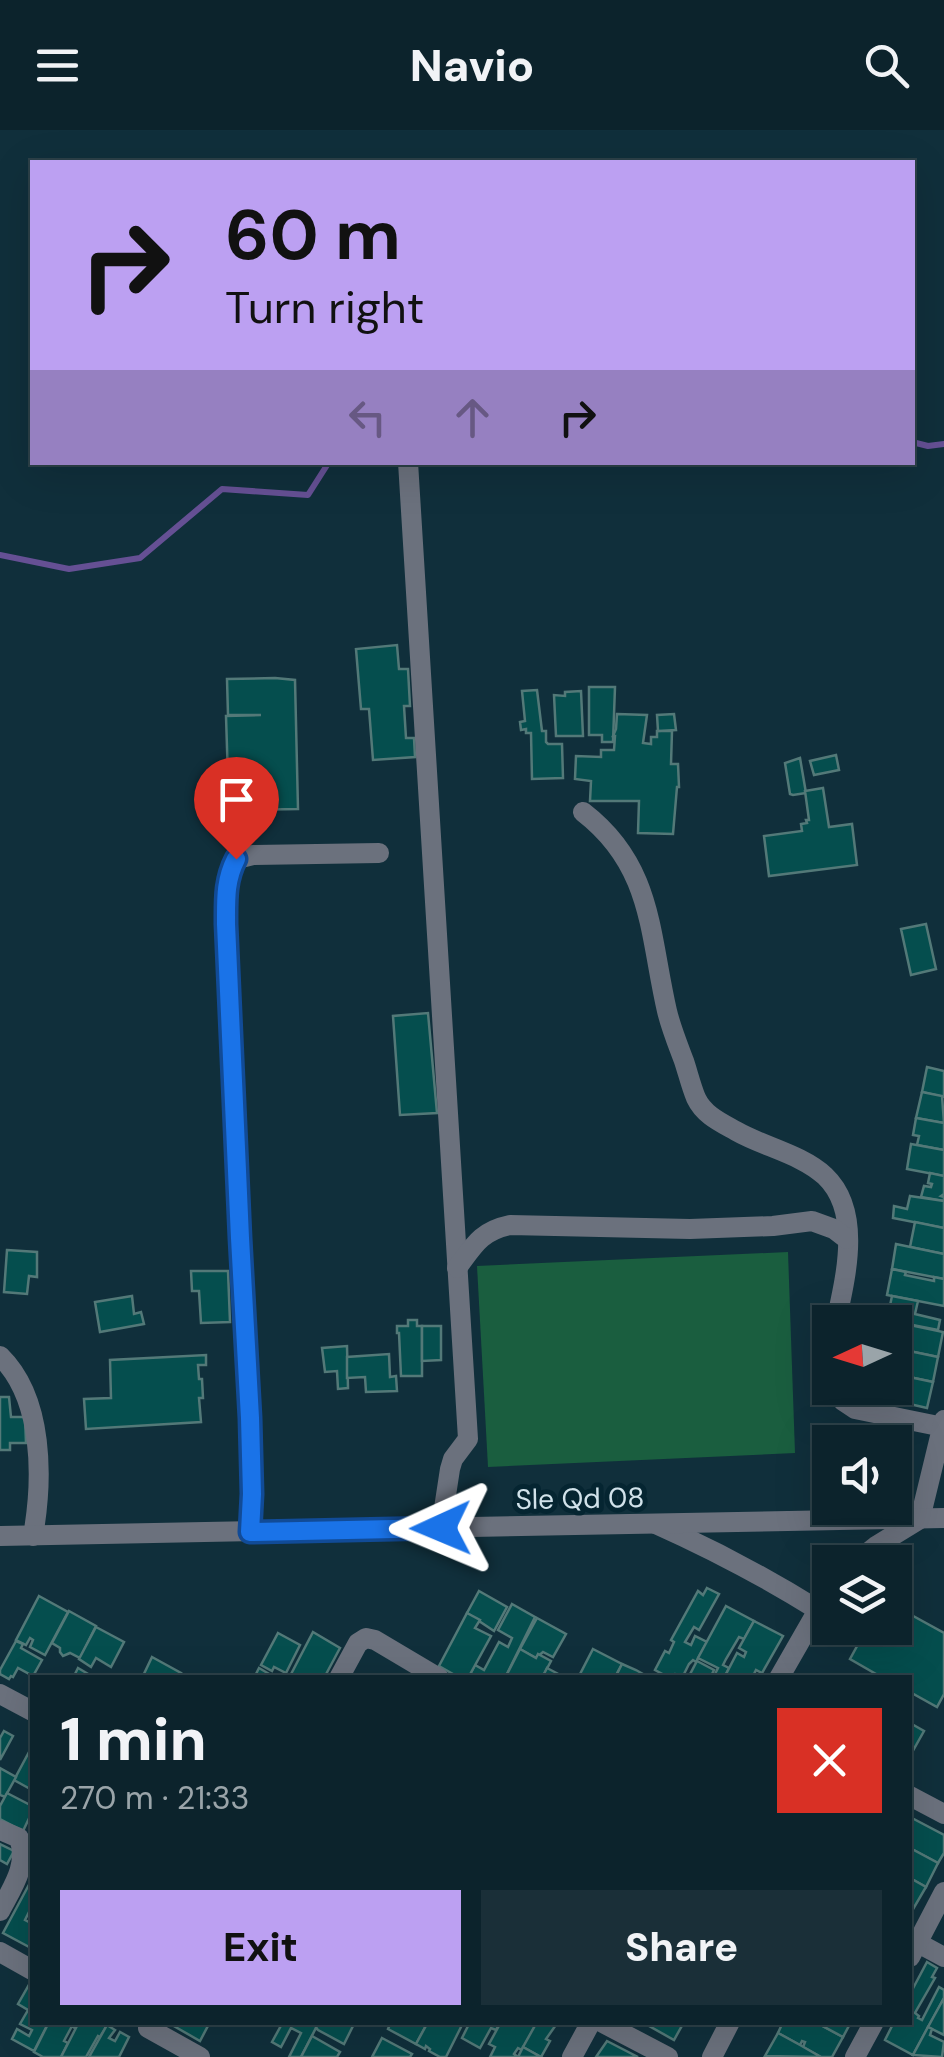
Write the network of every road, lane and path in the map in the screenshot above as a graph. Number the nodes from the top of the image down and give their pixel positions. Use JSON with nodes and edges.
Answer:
{"nodes":[{"id":1,"x":408,"y":465,"type":"edge"},
{"id":2,"x":584,"y":812,"type":"dead end"},
{"id":3,"x":379,"y":853,"type":"dead end"},
{"id":4,"x":847,"y":1239,"type":"junction"},
{"id":5,"x":458,"y":1268,"type":"junction"},
{"id":6,"x":839,"y":1305,"type":"edge"},
{"id":7,"x":0,"y":1356,"type":"edge"},
{"id":8,"x":850,"y":1405,"type":"edge"},
{"id":9,"x":943,"y":1423,"type":"edge"},
{"id":10,"x":944,"y":1518,"type":"edge"},
{"id":11,"x":920,"y":1519,"type":"junction"},
{"id":12,"x":656,"y":1524,"type":"junction"},
{"id":13,"x":441,"y":1528,"type":"junction"},
{"id":14,"x":250,"y":1532,"type":"junction"},
{"id":15,"x":0,"y":1536,"type":"edge"},
{"id":16,"x":33,"y":1536,"type":"junction"},
{"id":17,"x":878,"y":1545,"type":"edge"},
{"id":18,"x":812,"y":1606,"type":"edge"},
{"id":19,"x":812,"y":1620,"type":"edge"},
{"id":20,"x":341,"y":1675,"type":"edge"},
{"id":21,"x":434,"y":1675,"type":"edge"},
{"id":22,"x":781,"y":1675,"type":"edge"},
{"id":23,"x":0,"y":1694,"type":"edge"},
{"id":24,"x":30,"y":1711,"type":"edge"},
{"id":25,"x":912,"y":1797,"type":"edge"},
{"id":26,"x":944,"y":1814,"type":"edge"},
{"id":27,"x":0,"y":1830,"type":"edge"},
{"id":28,"x":944,"y":1892,"type":"edge"},
{"id":29,"x":0,"y":1911,"type":"edge"},
{"id":30,"x":914,"y":1950,"type":"edge"},
{"id":31,"x":0,"y":1952,"type":"edge"},
{"id":32,"x":944,"y":1957,"type":"edge"},
{"id":33,"x":30,"y":1969,"type":"edge"},
{"id":34,"x":147,"y":2025,"type":"edge"},
{"id":35,"x":589,"y":2025,"type":"edge"},
{"id":36,"x":607,"y":2025,"type":"edge"},
{"id":37,"x":728,"y":2025,"type":"edge"},
{"id":38,"x":872,"y":2025,"type":"edge"},
{"id":39,"x":200,"y":2057,"type":"edge"},
{"id":40,"x":572,"y":2057,"type":"edge"},
{"id":41,"x":668,"y":2057,"type":"edge"},
{"id":42,"x":712,"y":2057,"type":"edge"},
{"id":43,"x":855,"y":2057,"type":"edge"}],
"edges":[{"from":1,"to":5,"type":"street"},
{"from":2,"to":4,"type":"street"},
{"from":3,"to":14,"type":"street"},
{"from":4,"to":5,"type":"street"},
{"from":4,"to":6,"type":"street"},
{"from":5,"to":13,"type":"street"},
{"from":7,"to":16,"type":"street"},
{"from":8,"to":9,"type":"street"},
{"from":9,"to":11,"type":"street"},
{"from":10,"to":11,"type":"street","name":"Sle Qd 08"},
{"from":11,"to":12,"type":"street","name":"Sle Qd 08"},
{"from":11,"to":17,"type":"street"},
{"from":12,"to":13,"type":"street","name":"Sle Qd 08"},
{"from":12,"to":18,"type":"street"},
{"from":13,"to":14,"type":"street","name":"Sle Qd 08"},
{"from":14,"to":16,"type":"street","name":"Sle Qd 08"},
{"from":15,"to":16,"type":"street","name":"Sle Qd 08"},
{"from":19,"to":22,"type":"street"},
{"from":20,"to":21,"type":"street"},
{"from":23,"to":24,"type":"street"},
{"from":25,"to":26,"type":"street"},
{"from":27,"to":29,"type":"street"},
{"from":28,"to":30,"type":"street"},
{"from":30,"to":32,"type":"street"},
{"from":31,"to":33,"type":"street"},
{"from":34,"to":39,"type":"street"},
{"from":35,"to":40,"type":"street"},
{"from":36,"to":41,"type":"street"},
{"from":37,"to":42,"type":"street"},
{"from":38,"to":43,"type":"street"}]}
